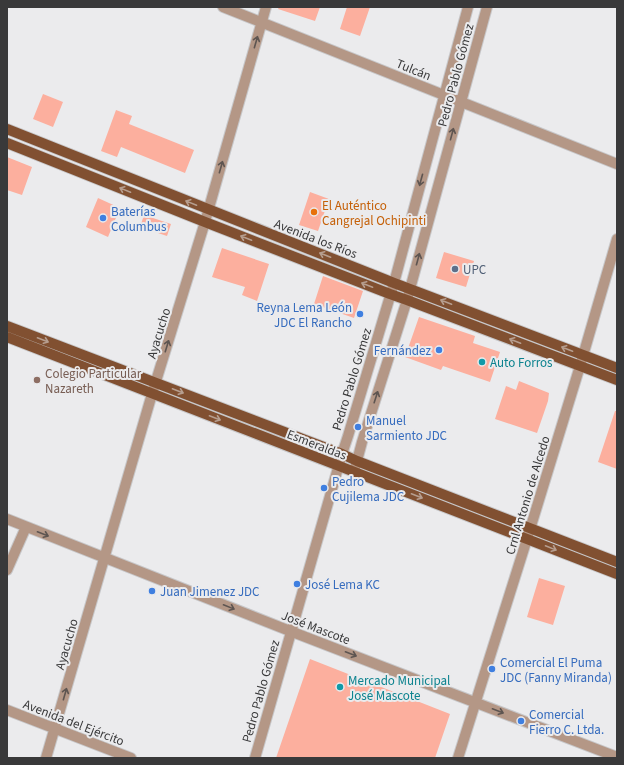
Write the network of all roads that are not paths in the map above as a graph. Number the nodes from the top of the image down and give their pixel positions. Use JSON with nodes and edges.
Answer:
{"nodes":[{"id":1,"x":223,"y":7,"type":"edge"},
{"id":2,"x":266,"y":7,"type":"edge"},
{"id":3,"x":468,"y":7,"type":"edge"},
{"id":4,"x":487,"y":7,"type":"edge"},
{"id":5,"x":261,"y":22,"type":"junction"},
{"id":6,"x":444,"y":95,"type":"junction"},
{"id":7,"x":461,"y":102,"type":"junction"},
{"id":8,"x":7,"y":129,"type":"edge"},
{"id":9,"x":7,"y":143,"type":"edge"},
{"id":10,"x":617,"y":164,"type":"edge"},
{"id":11,"x":209,"y":210,"type":"junction"},
{"id":12,"x":205,"y":222,"type":"junction"},
{"id":13,"x":617,"y":239,"type":"edge"},
{"id":14,"x":394,"y":282,"type":"junction"},
{"id":15,"x":410,"y":288,"type":"junction"},
{"id":16,"x":390,"y":294,"type":"junction"},
{"id":17,"x":407,"y":300,"type":"junction"},
{"id":18,"x":7,"y":326,"type":"edge"},
{"id":19,"x":7,"y":338,"type":"edge"},
{"id":20,"x":583,"y":355,"type":"junction"},
{"id":21,"x":580,"y":366,"type":"junction"},
{"id":22,"x":617,"y":368,"type":"edge"},
{"id":23,"x":617,"y":380,"type":"edge"},
{"id":24,"x":156,"y":383,"type":"junction"},
{"id":25,"x":152,"y":394,"type":"junction"},
{"id":26,"x":342,"y":454,"type":"junction"},
{"id":27,"x":357,"y":461,"type":"junction"},
{"id":28,"x":338,"y":466,"type":"junction"},
{"id":29,"x":354,"y":472,"type":"junction"},
{"id":30,"x":7,"y":519,"type":"edge"},
{"id":31,"x":26,"y":527,"type":"junction"},
{"id":32,"x":530,"y":529,"type":"junction"},
{"id":33,"x":527,"y":539,"type":"junction"},
{"id":34,"x":104,"y":558,"type":"junction"},
{"id":35,"x":617,"y":562,"type":"edge"},
{"id":36,"x":7,"y":570,"type":"edge"},
{"id":37,"x":617,"y":574,"type":"edge"},
{"id":38,"x":290,"y":631,"type":"junction"},
{"id":39,"x":475,"y":702,"type":"junction"},
{"id":40,"x":7,"y":710,"type":"edge"},
{"id":41,"x":55,"y":728,"type":"junction"},
{"id":42,"x":617,"y":757,"type":"edge"},
{"id":43,"x":46,"y":758,"type":"edge"},
{"id":44,"x":130,"y":758,"type":"edge"},
{"id":45,"x":255,"y":758,"type":"edge"},
{"id":46,"x":458,"y":758,"type":"edge"}],
"edges":[{"from":1,"to":5,"type":"street","name":"Tulcán"},
{"from":2,"to":5,"type":"street","name":"Ayacucho"},
{"from":3,"to":6,"type":"street","name":"Pedro Pablo Gómez"},
{"from":4,"to":7,"type":"street","name":"Pedro Pablo Gómez"},
{"from":5,"to":6,"type":"street","name":"Tulcán"},
{"from":11,"to":5,"type":"street","name":"Ayacucho","one_way":true},
{"from":6,"to":7,"type":"street","name":"Tulcán"},
{"from":6,"to":14,"type":"street","name":"Pedro Pablo Gómez","one_way":true},
{"from":7,"to":10,"type":"street","name":"Tulcán"},
{"from":15,"to":7,"type":"street","name":"Pedro Pablo Gómez","one_way":true},
{"from":11,"to":8,"type":"main road","name":"Avenida los Ríos","one_way":true},
{"from":12,"to":9,"type":"main road","name":"Avenida los Ríos","one_way":true},
{"from":11,"to":12,"type":"street","name":"Ayacucho"},
{"from":14,"to":11,"type":"main road","name":"Avenida los Ríos","one_way":true},
{"from":16,"to":12,"type":"main road","name":"Avenida los Ríos","one_way":true},
{"from":24,"to":12,"type":"street","name":"Ayacucho","one_way":true},
{"from":13,"to":20,"type":"street","name":"Crnl Antonio de Alcedo"},
{"from":14,"to":15,"type":"main road","name":"Avenida los Ríos"},
{"from":14,"to":16,"type":"street","name":"Pedro Pablo Gómez"},
{"from":15,"to":17,"type":"street","name":"Pedro Pablo Gómez"},
{"from":20,"to":15,"type":"main road","name":"Avenida los Ríos","one_way":true},
{"from":16,"to":17,"type":"main road","name":"Avenida los Ríos"},
{"from":16,"to":26,"type":"street","name":"Pedro Pablo Gómez"},
{"from":21,"to":17,"type":"main road","name":"Avenida los Ríos","one_way":true},
{"from":27,"to":17,"type":"street","name":"Pedro Pablo Gómez","one_way":true},
{"from":18,"to":24,"type":"main road","name":"Esmeraldas","one_way":true},
{"from":19,"to":25,"type":"main road","name":"Esmeraldas"},
{"from":20,"to":21,"type":"street","name":"Crnl Antonio de Alcedo"},
{"from":20,"to":22,"type":"main road","name":"Avenida los Ríos"},
{"from":21,"to":23,"type":"main road","name":"Avenida los Ríos"},
{"from":21,"to":32,"type":"street","name":"Crnl Antonio de Alcedo"},
{"from":24,"to":25,"type":"street","name":"Ayacucho"},
{"from":24,"to":26,"type":"main road","name":"Esmeraldas","one_way":true},
{"from":25,"to":28,"type":"main road","name":"Esmeraldas","one_way":true},
{"from":25,"to":34,"type":"street","name":"Ayacucho"},
{"from":26,"to":27,"type":"main road","name":"Esmeraldas"},
{"from":26,"to":28,"type":"street","name":"Pedro Pablo Gómez"},
{"from":27,"to":29,"type":"street","name":"Pedro Pablo Gómez"},
{"from":27,"to":32,"type":"main road","name":"Esmeraldas"},
{"from":28,"to":29,"type":"main road","name":"Esmeraldas"},
{"from":28,"to":38,"type":"street","name":"Pedro Pablo Gómez"},
{"from":29,"to":33,"type":"main road","name":"Esmeraldas","one_way":true},
{"from":30,"to":31,"type":"street","name":"José Mascote"},
{"from":31,"to":34,"type":"street","name":"José Mascote","one_way":true},
{"from":31,"to":36,"type":"street"},
{"from":32,"to":33,"type":"street","name":"Crnl Antonio de Alcedo"},
{"from":32,"to":35,"type":"main road","name":"Esmeraldas"},
{"from":33,"to":37,"type":"main road","name":"Esmeraldas","one_way":true},
{"from":33,"to":39,"type":"street","name":"Crnl Antonio de Alcedo"},
{"from":34,"to":38,"type":"street","name":"José Mascote","one_way":true},
{"from":41,"to":34,"type":"street","name":"Ayacucho","one_way":true},
{"from":38,"to":39,"type":"street","name":"José Mascote","one_way":true},
{"from":38,"to":45,"type":"street","name":"Pedro Pablo Gómez"},
{"from":39,"to":42,"type":"street","name":"José Mascote","one_way":true},
{"from":39,"to":46,"type":"street","name":"Crnl Antonio de Alcedo"},
{"from":40,"to":41,"type":"street","name":"Avenida del Ejército"},
{"from":41,"to":43,"type":"street","name":"Ayacucho"},
{"from":41,"to":44,"type":"street","name":"Avenida del Ejército"}]}
